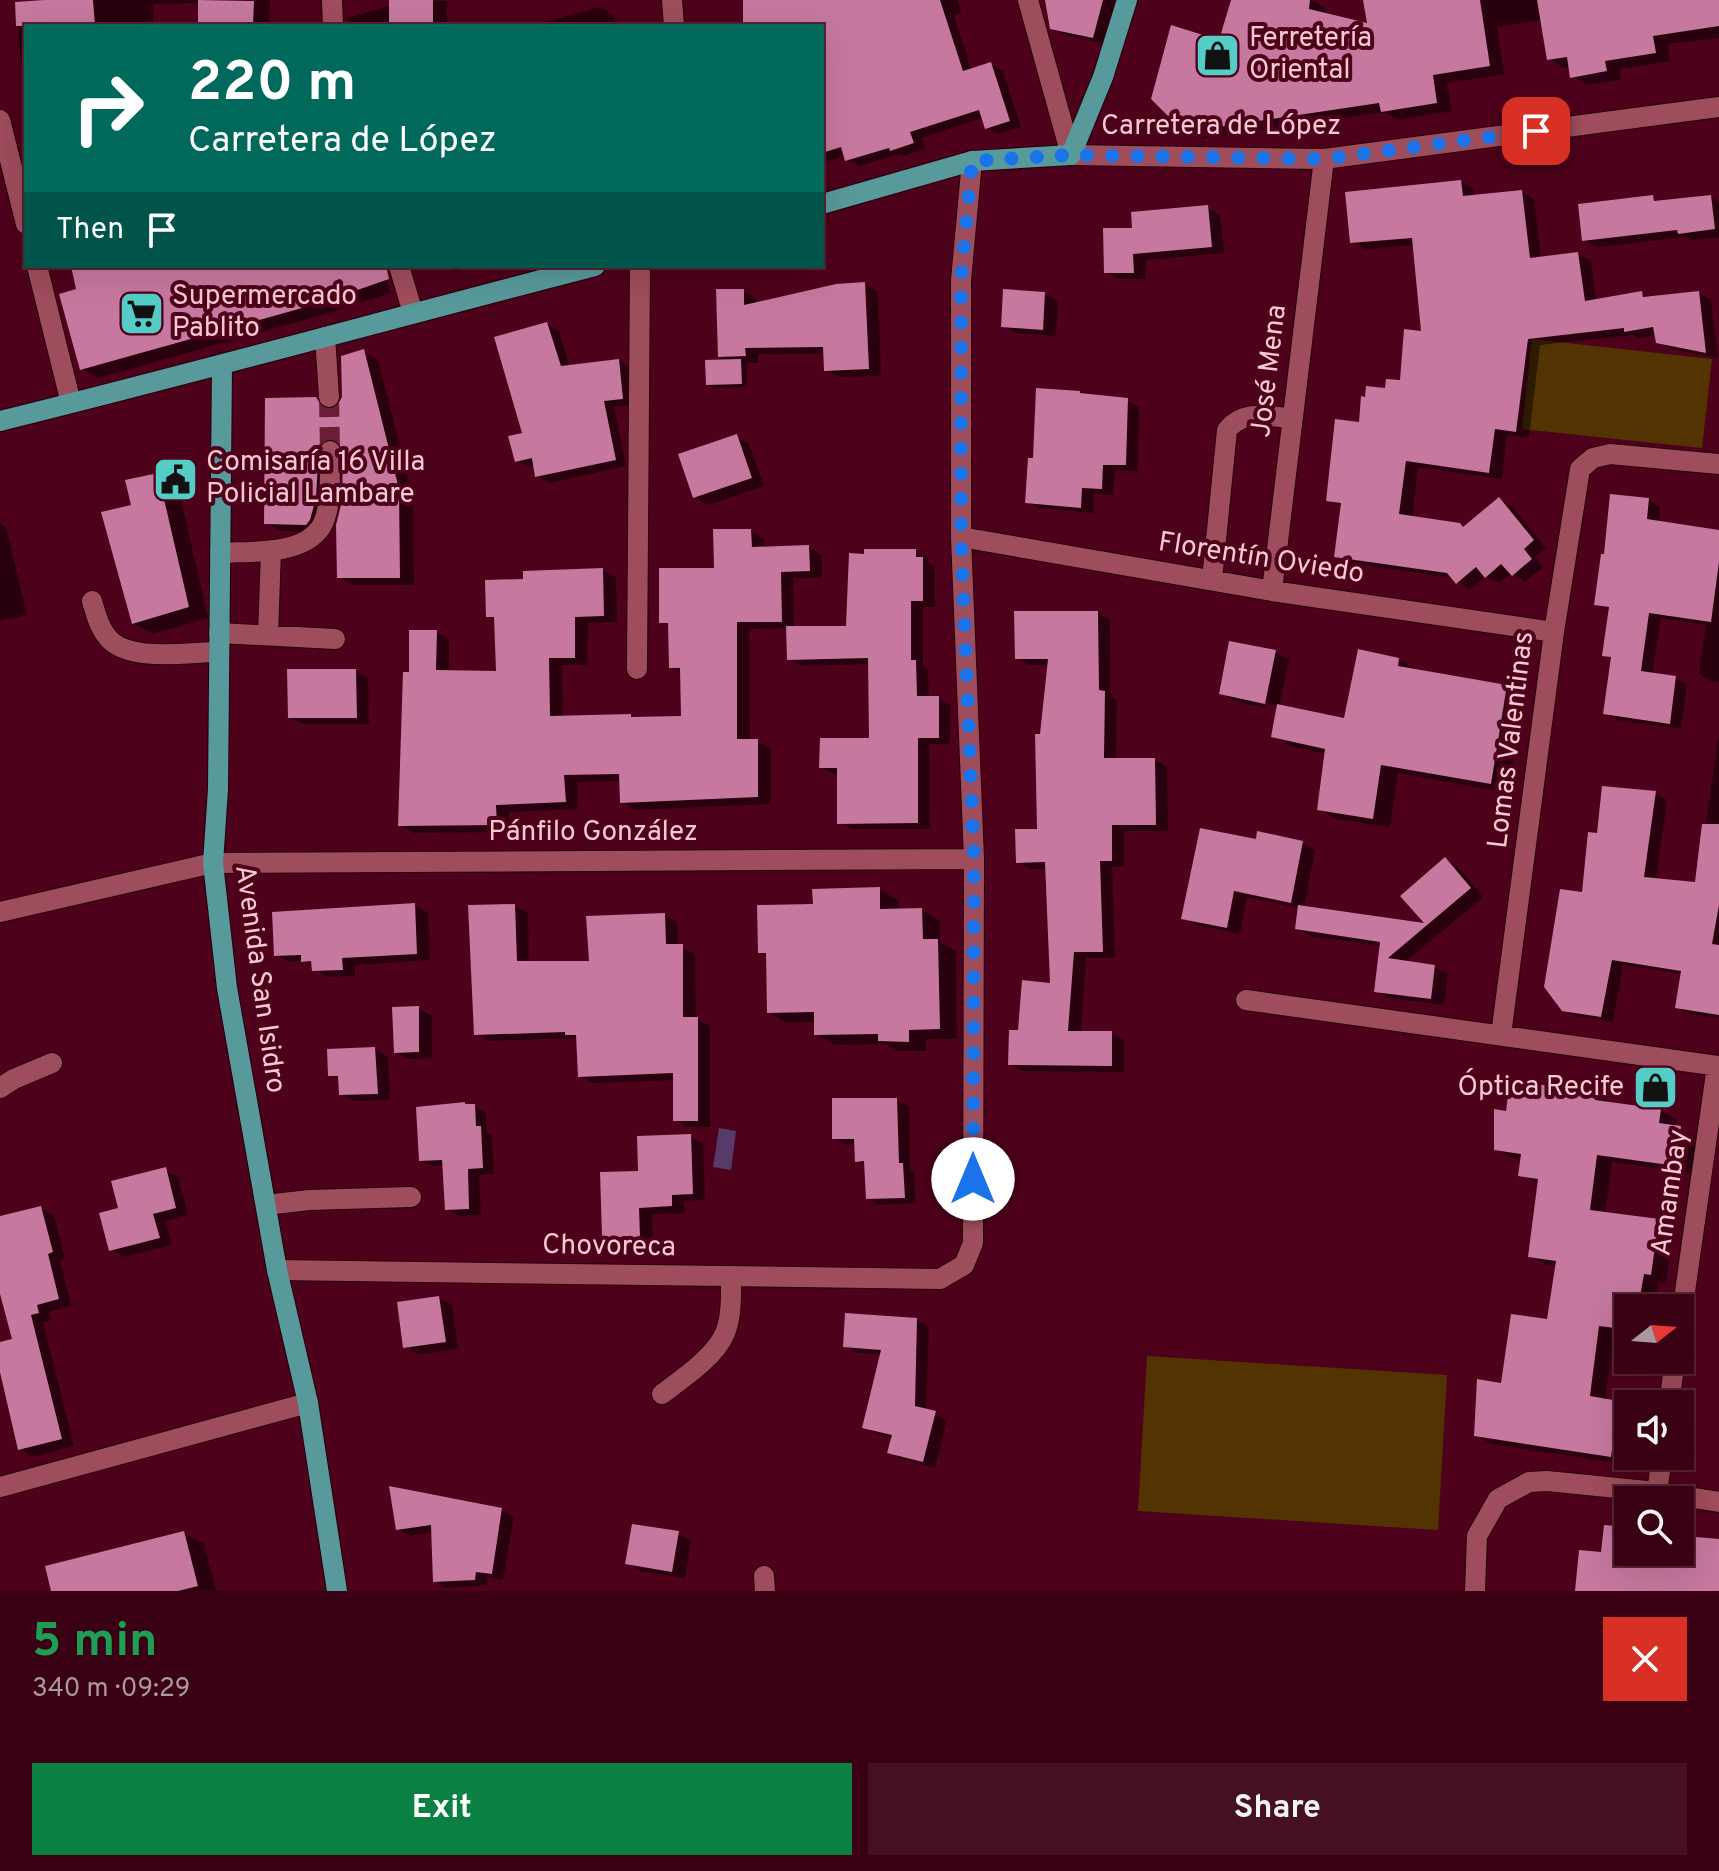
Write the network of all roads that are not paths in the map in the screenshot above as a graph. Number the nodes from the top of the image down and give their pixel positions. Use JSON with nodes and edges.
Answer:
{"nodes":[{"id":1,"x":332,"y":0,"type":"edge"},
{"id":2,"x":672,"y":0,"type":"edge"},
{"id":3,"x":1028,"y":0,"type":"edge"},
{"id":4,"x":1127,"y":0,"type":"edge"},
{"id":5,"x":333,"y":24,"type":"edge"},
{"id":6,"x":674,"y":24,"type":"edge"},
{"id":7,"x":1719,"y":107,"type":"edge"},
{"id":8,"x":0,"y":120,"type":"edge"},
{"id":9,"x":1071,"y":155,"type":"junction"},
{"id":10,"x":1324,"y":159,"type":"junction"},
{"id":11,"x":972,"y":161,"type":"junction"},
{"id":12,"x":824,"y":203,"type":"edge"},
{"id":13,"x":24,"y":216,"type":"edge"},
{"id":14,"x":37,"y":268,"type":"edge"},
{"id":15,"x":400,"y":268,"type":"edge"},
{"id":16,"x":587,"y":268,"type":"edge"},
{"id":17,"x":640,"y":268,"type":"edge"},
{"id":18,"x":413,"y":313,"type":"junction"},
{"id":19,"x":325,"y":337,"type":"junction"},
{"id":20,"x":222,"y":366,"type":"junction"},
{"id":21,"x":329,"y":397,"type":"tunnel mouth"},
{"id":22,"x":71,"y":403,"type":"junction"},
{"id":23,"x":1293,"y":418,"type":"junction"},
{"id":24,"x":0,"y":421,"type":"edge"},
{"id":25,"x":330,"y":451,"type":"tunnel mouth"},
{"id":26,"x":1719,"y":464,"type":"edge"},
{"id":27,"x":961,"y":537,"type":"junction"},
{"id":28,"x":271,"y":550,"type":"junction"},
{"id":29,"x":220,"y":553,"type":"junction"},
{"id":30,"x":1212,"y":580,"type":"junction"},
{"id":31,"x":1272,"y":591,"type":"junction"},
{"id":32,"x":92,"y":601,"type":"dead end"},
{"id":33,"x":1554,"y":632,"type":"junction"},
{"id":34,"x":268,"y":636,"type":"junction"},
{"id":35,"x":335,"y":639,"type":"dead end"},
{"id":36,"x":219,"y":642,"type":"junction"},
{"id":37,"x":637,"y":669,"type":"dead end"},
{"id":38,"x":974,"y":859,"type":"junction"},
{"id":39,"x":213,"y":863,"type":"junction"},
{"id":40,"x":0,"y":912,"type":"edge"},
{"id":41,"x":1246,"y":1000,"type":"dead end"},
{"id":42,"x":1501,"y":1035,"type":"junction"},
{"id":43,"x":52,"y":1063,"type":"dead end"},
{"id":44,"x":1718,"y":1066,"type":"edge"},
{"id":45,"x":0,"y":1088,"type":"edge"},
{"id":46,"x":411,"y":1197,"type":"dead end"},
{"id":47,"x":266,"y":1205,"type":"junction"},
{"id":48,"x":277,"y":1270,"type":"junction"},
{"id":49,"x":731,"y":1276,"type":"junction"},
{"id":50,"x":1685,"y":1294,"type":"edge"},
{"id":51,"x":662,"y":1394,"type":"dead end"},
{"id":52,"x":308,"y":1403,"type":"junction"},
{"id":53,"x":0,"y":1487,"type":"edge"},
{"id":54,"x":1614,"y":1488,"type":"edge"},
{"id":55,"x":1694,"y":1498,"type":"edge"},
{"id":56,"x":1719,"y":1502,"type":"edge"},
{"id":57,"x":337,"y":1591,"type":"edge"},
{"id":58,"x":1475,"y":1591,"type":"edge"}],
"edges":[{"from":1,"to":5,"type":"street"},
{"from":2,"to":6,"type":"street"},
{"from":3,"to":9,"type":"street"},
{"from":4,"to":9,"type":"main road"},
{"from":7,"to":10,"type":"street","name":"Carretera de López"},
{"from":8,"to":13,"type":"street"},
{"from":9,"to":10,"type":"street","name":"Carretera de López"},
{"from":9,"to":11,"type":"main road","name":"Carretera de López"},
{"from":10,"to":23,"type":"street","name":"José Mena"},
{"from":11,"to":12,"type":"main road","name":"Carretera de López"},
{"from":11,"to":27,"type":"street"},
{"from":14,"to":22,"type":"street"},
{"from":15,"to":18,"type":"street"},
{"from":16,"to":18,"type":"main road"},
{"from":17,"to":37,"type":"street"},
{"from":18,"to":19,"type":"main road"},
{"from":19,"to":20,"type":"main road"},
{"from":19,"to":21,"type":"street"},
{"from":20,"to":22,"type":"main road"},
{"from":20,"to":29,"type":"main road","name":"Avenida San Isidro"},
{"from":22,"to":24,"type":"main road"},
{"from":23,"to":30,"type":"street"},
{"from":23,"to":31,"type":"street","name":"José Mena"},
{"from":25,"to":28,"type":"street"},
{"from":26,"to":33,"type":"street","name":"Lomas Valentinas"},
{"from":27,"to":30,"type":"street","name":"Florentín Oviedo"},
{"from":27,"to":38,"type":"street"},
{"from":28,"to":29,"type":"street"},
{"from":28,"to":34,"type":"street"},
{"from":29,"to":36,"type":"main road","name":"Avenida San Isidro"},
{"from":30,"to":31,"type":"street","name":"Florentín Oviedo"},
{"from":31,"to":33,"type":"street","name":"Florentín Oviedo"},
{"from":32,"to":36,"type":"street"},
{"from":33,"to":42,"type":"street","name":"Lomas Valentinas"},
{"from":34,"to":35,"type":"street"},
{"from":34,"to":36,"type":"street"},
{"from":36,"to":39,"type":"main road","name":"Avenida San Isidro"},
{"from":38,"to":39,"type":"street","name":"Pánfilo González"},
{"from":38,"to":49,"type":"street","name":"Chovoreca"},
{"from":39,"to":40,"type":"street","name":"Pánfilo González"},
{"from":39,"to":47,"type":"main road","name":"Avenida San Isidro"},
{"from":41,"to":42,"type":"street"},
{"from":42,"to":44,"type":"street"},
{"from":43,"to":45,"type":"street"},
{"from":44,"to":50,"type":"street","name":"Amambay"},
{"from":46,"to":47,"type":"street"},
{"from":47,"to":48,"type":"main road","name":"Avenida San Isidro"},
{"from":48,"to":49,"type":"street","name":"Chovoreca"},
{"from":48,"to":52,"type":"main road","name":"Avenida San Isidro"},
{"from":49,"to":51,"type":"street"},
{"from":52,"to":53,"type":"street"},
{"from":52,"to":57,"type":"main road","name":"Avenida San Isidro"},
{"from":54,"to":58,"type":"street"},
{"from":55,"to":56,"type":"street"}]}
